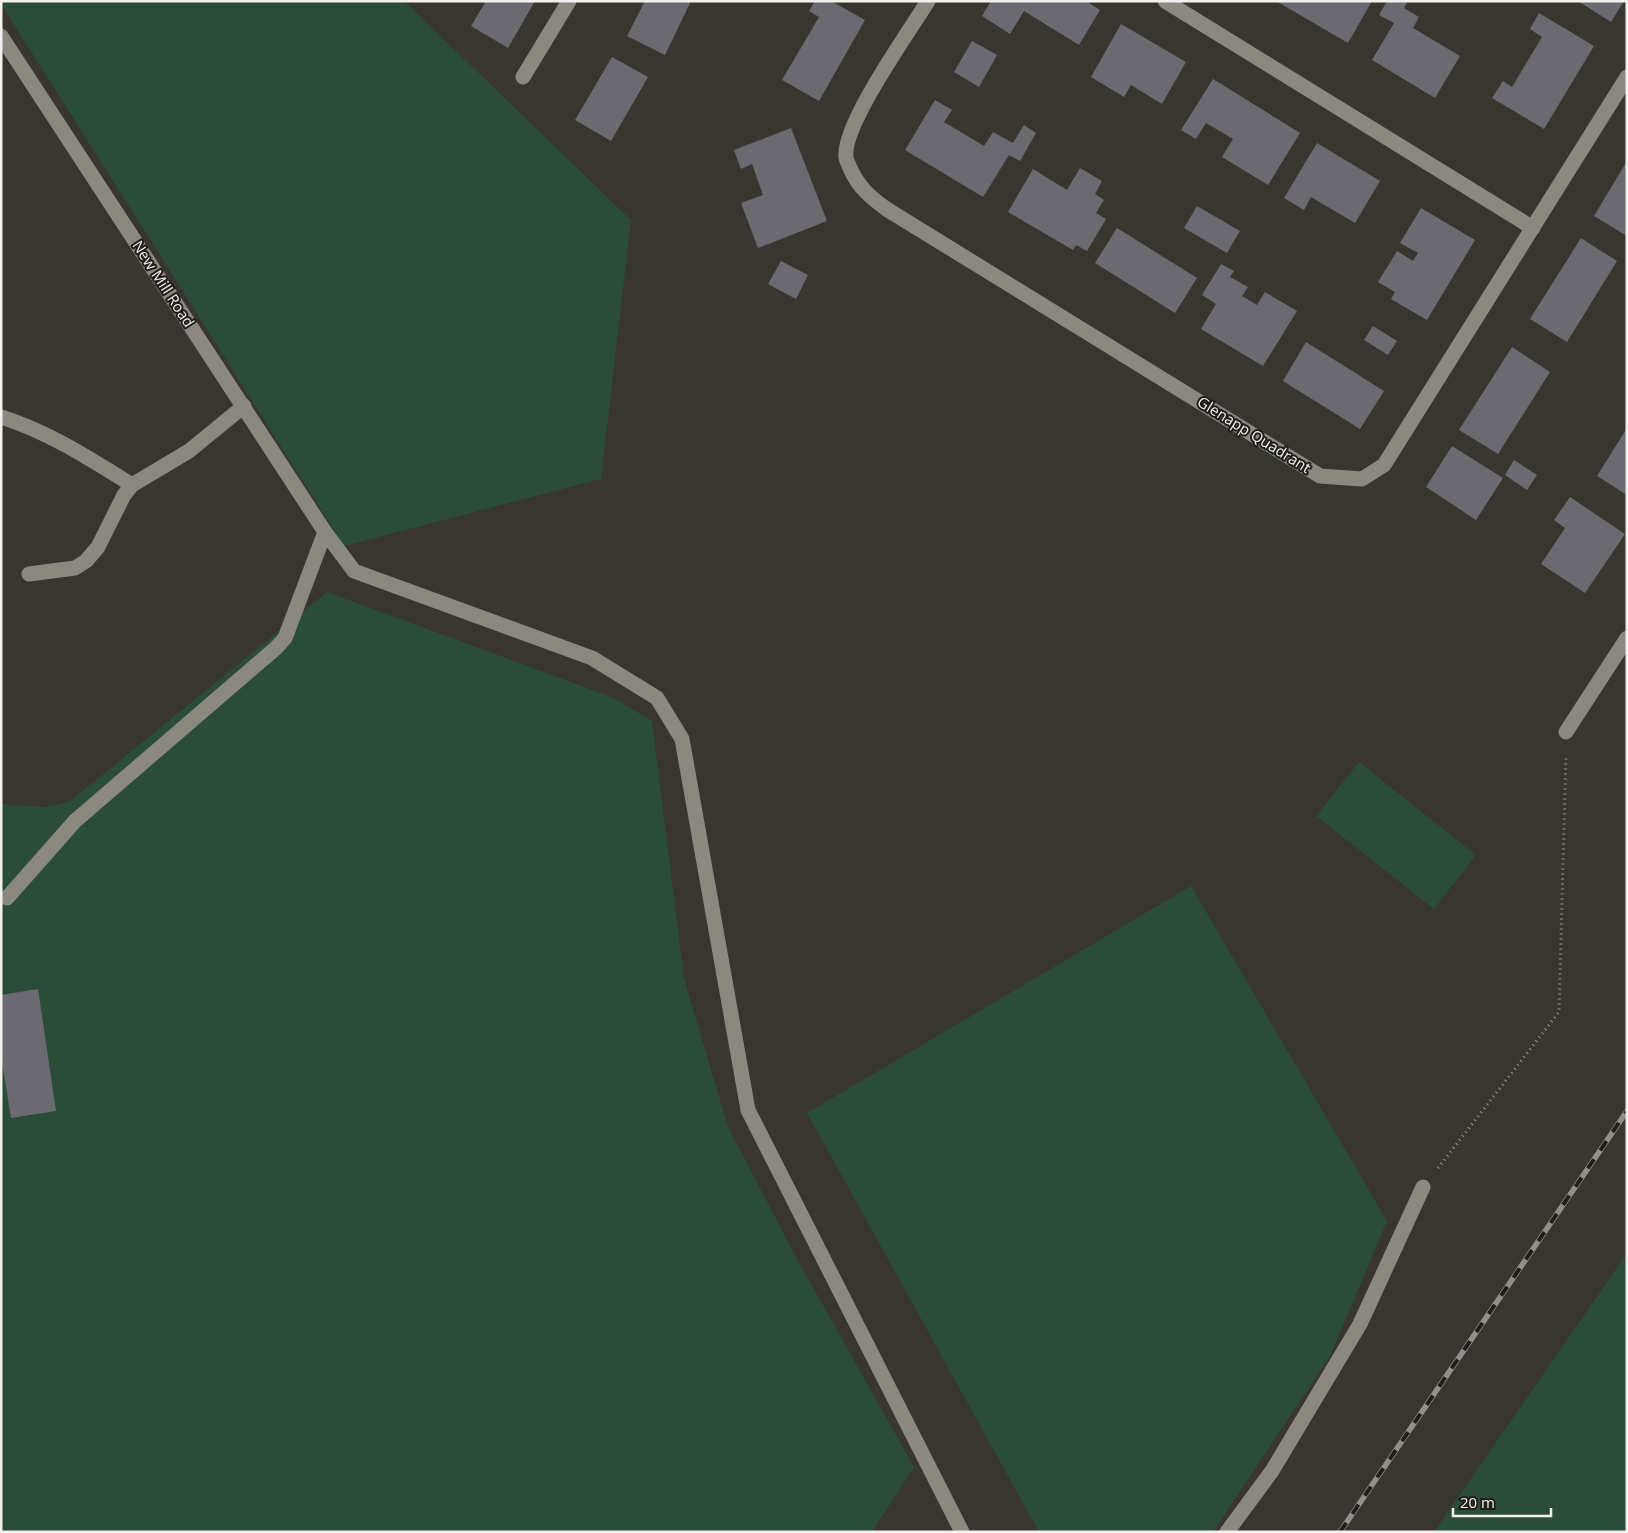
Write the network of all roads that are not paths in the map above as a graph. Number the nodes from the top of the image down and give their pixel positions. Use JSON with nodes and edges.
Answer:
{"nodes":[{"id":1,"x":569,"y":1,"type":"edge"},
{"id":2,"x":928,"y":1,"type":"edge"},
{"id":3,"x":1165,"y":1,"type":"edge"},
{"id":4,"x":1,"y":36,"type":"edge"},
{"id":5,"x":524,"y":77,"type":"dead end"},
{"id":6,"x":1627,"y":77,"type":"edge"},
{"id":7,"x":1533,"y":228,"type":"junction"},
{"id":8,"x":244,"y":406,"type":"junction"},
{"id":9,"x":1,"y":417,"type":"edge"},
{"id":10,"x":132,"y":485,"type":"junction"},
{"id":11,"x":325,"y":532,"type":"junction"},
{"id":12,"x":30,"y":574,"type":"dead end"},
{"id":13,"x":1627,"y":638,"type":"edge"},
{"id":14,"x":1566,"y":732,"type":"road end"},
{"id":15,"x":7,"y":898,"type":"dead end"},
{"id":16,"x":1423,"y":1187,"type":"road end"},
{"id":17,"x":962,"y":1532,"type":"edge"},
{"id":18,"x":1227,"y":1532,"type":"edge"}],
"edges":[{"from":1,"to":5,"type":"street"},
{"from":2,"to":7,"type":"street","name":"Glenapp Quadrant"},
{"from":3,"to":7,"type":"street"},
{"from":4,"to":8,"type":"street","name":"New Mill Road"},
{"from":6,"to":7,"type":"street","name":"Glenapp Quadrant"},
{"from":8,"to":10,"type":"street"},
{"from":8,"to":11,"type":"street","name":"New Mill Road"},
{"from":9,"to":10,"type":"street"},
{"from":10,"to":12,"type":"street"},
{"from":11,"to":15,"type":"street"},
{"from":11,"to":17,"type":"street","name":"New Mill Road"},
{"from":13,"to":14,"type":"street"},
{"from":16,"to":18,"type":"street"}]}
